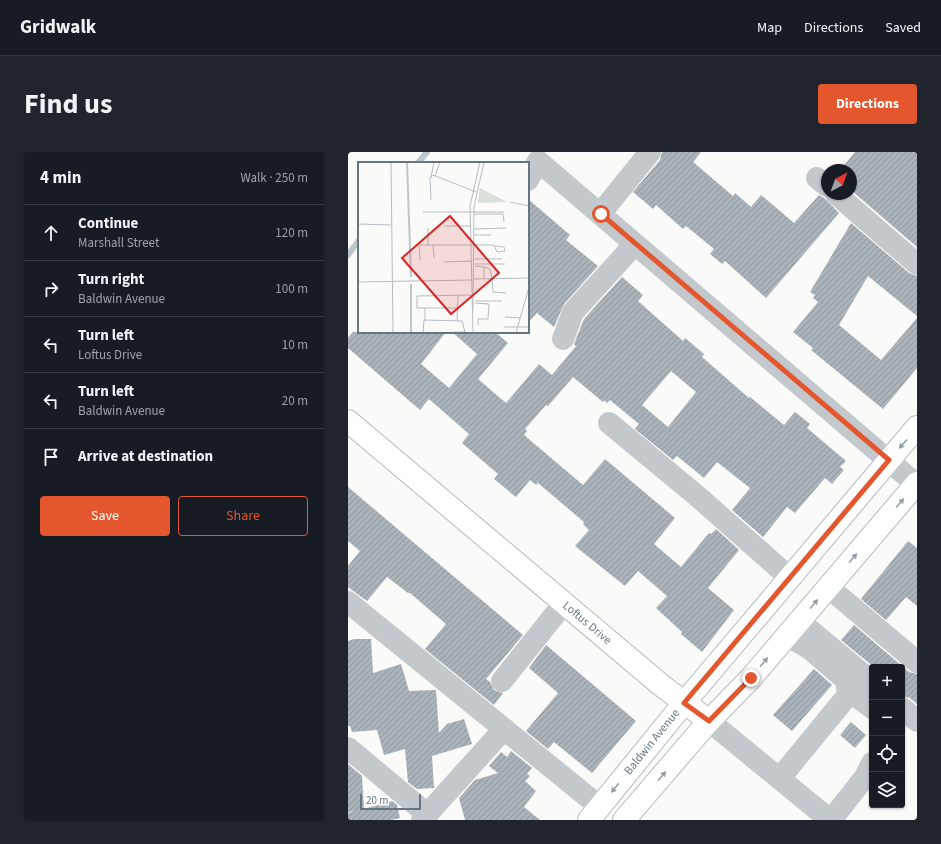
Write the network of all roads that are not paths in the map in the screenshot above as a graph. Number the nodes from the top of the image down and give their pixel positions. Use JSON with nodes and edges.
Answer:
{"nodes":[{"id":1,"x":650,"y":152,"type":"edge"},
{"id":2,"x":529,"y":178,"type":"edge"},
{"id":3,"x":843,"y":200,"type":"edge"},
{"id":4,"x":600,"y":214,"type":"junction"},
{"id":5,"x":635,"y":244,"type":"junction"},
{"id":6,"x":917,"y":264,"type":"edge"},
{"id":7,"x":563,"y":339,"type":"dead end"},
{"id":8,"x":348,"y":421,"type":"edge"},
{"id":9,"x":609,"y":424,"type":"dead end"},
{"id":10,"x":917,"y":427,"type":"edge"},
{"id":11,"x":889,"y":460,"type":"junction"},
{"id":12,"x":917,"y":484,"type":"edge"},
{"id":13,"x":790,"y":578,"type":"junction"},
{"id":14,"x":828,"y":587,"type":"junction"},
{"id":15,"x":348,"y":602,"type":"edge"},
{"id":16,"x":564,"y":603,"type":"junction"},
{"id":17,"x":793,"y":628,"type":"junction"},
{"id":18,"x":917,"y":662,"type":"edge"},
{"id":19,"x":869,"y":680,"type":"edge"},
{"id":20,"x":502,"y":681,"type":"dead end"},
{"id":21,"x":848,"y":690,"type":"junction"},
{"id":22,"x":684,"y":703,"type":"junction"},
{"id":23,"x":869,"y":706,"type":"edge"},
{"id":24,"x":905,"y":711,"type":"edge"},
{"id":25,"x":709,"y":721,"type":"junction"},
{"id":26,"x":917,"y":721,"type":"edge"},
{"id":27,"x":504,"y":729,"type":"junction"},
{"id":28,"x":348,"y":748,"type":"edge"},
{"id":29,"x":869,"y":768,"type":"edge"},
{"id":30,"x":780,"y":778,"type":"junction"},
{"id":31,"x":594,"y":814,"type":"edge"},
{"id":32,"x":425,"y":817,"type":"edge"},
{"id":33,"x":624,"y":820,"type":"edge"},
{"id":34,"x":830,"y":820,"type":"edge"}],
"edges":[{"from":1,"to":4,"type":"street"},
{"from":2,"to":4,"type":"street"},
{"from":3,"to":6,"type":"street"},
{"from":4,"to":5,"type":"street"},
{"from":5,"to":7,"type":"street"},
{"from":5,"to":11,"type":"street"},
{"from":8,"to":16,"type":"main road","name":"Loftus Drive"},
{"from":9,"to":13,"type":"street"},
{"from":10,"to":11,"type":"main road","name":"Baldwin Avenue","one_way":true},
{"from":11,"to":12,"type":"street"},
{"from":11,"to":13,"type":"main road","name":"Baldwin Avenue"},
{"from":14,"to":12,"type":"main road","one_way":true},
{"from":13,"to":22,"type":"main road","name":"Baldwin Avenue"},
{"from":17,"to":14,"type":"main road","one_way":true},
{"from":14,"to":18,"type":"street"},
{"from":15,"to":27,"type":"street"},
{"from":16,"to":20,"type":"street"},
{"from":16,"to":22,"type":"main road","name":"Loftus Drive"},
{"from":17,"to":19,"type":"street"},
{"from":17,"to":21,"type":"street"},
{"from":25,"to":17,"type":"main road","one_way":true},
{"from":21,"to":23,"type":"street"},
{"from":21,"to":30,"type":"street"},
{"from":22,"to":25,"type":"main road","name":"Loftus Drive"},
{"from":22,"to":31,"type":"main road","name":"Baldwin Avenue","one_way":true},
{"from":24,"to":26,"type":"street"},
{"from":25,"to":30,"type":"street","name":"Loftus Drive"},
{"from":33,"to":25,"type":"main road","one_way":true},
{"from":27,"to":31,"type":"street"},
{"from":27,"to":32,"type":"street"},
{"from":28,"to":32,"type":"street"},
{"from":29,"to":34,"type":"street"},
{"from":30,"to":34,"type":"street","name":"Loftus Drive"}]}
